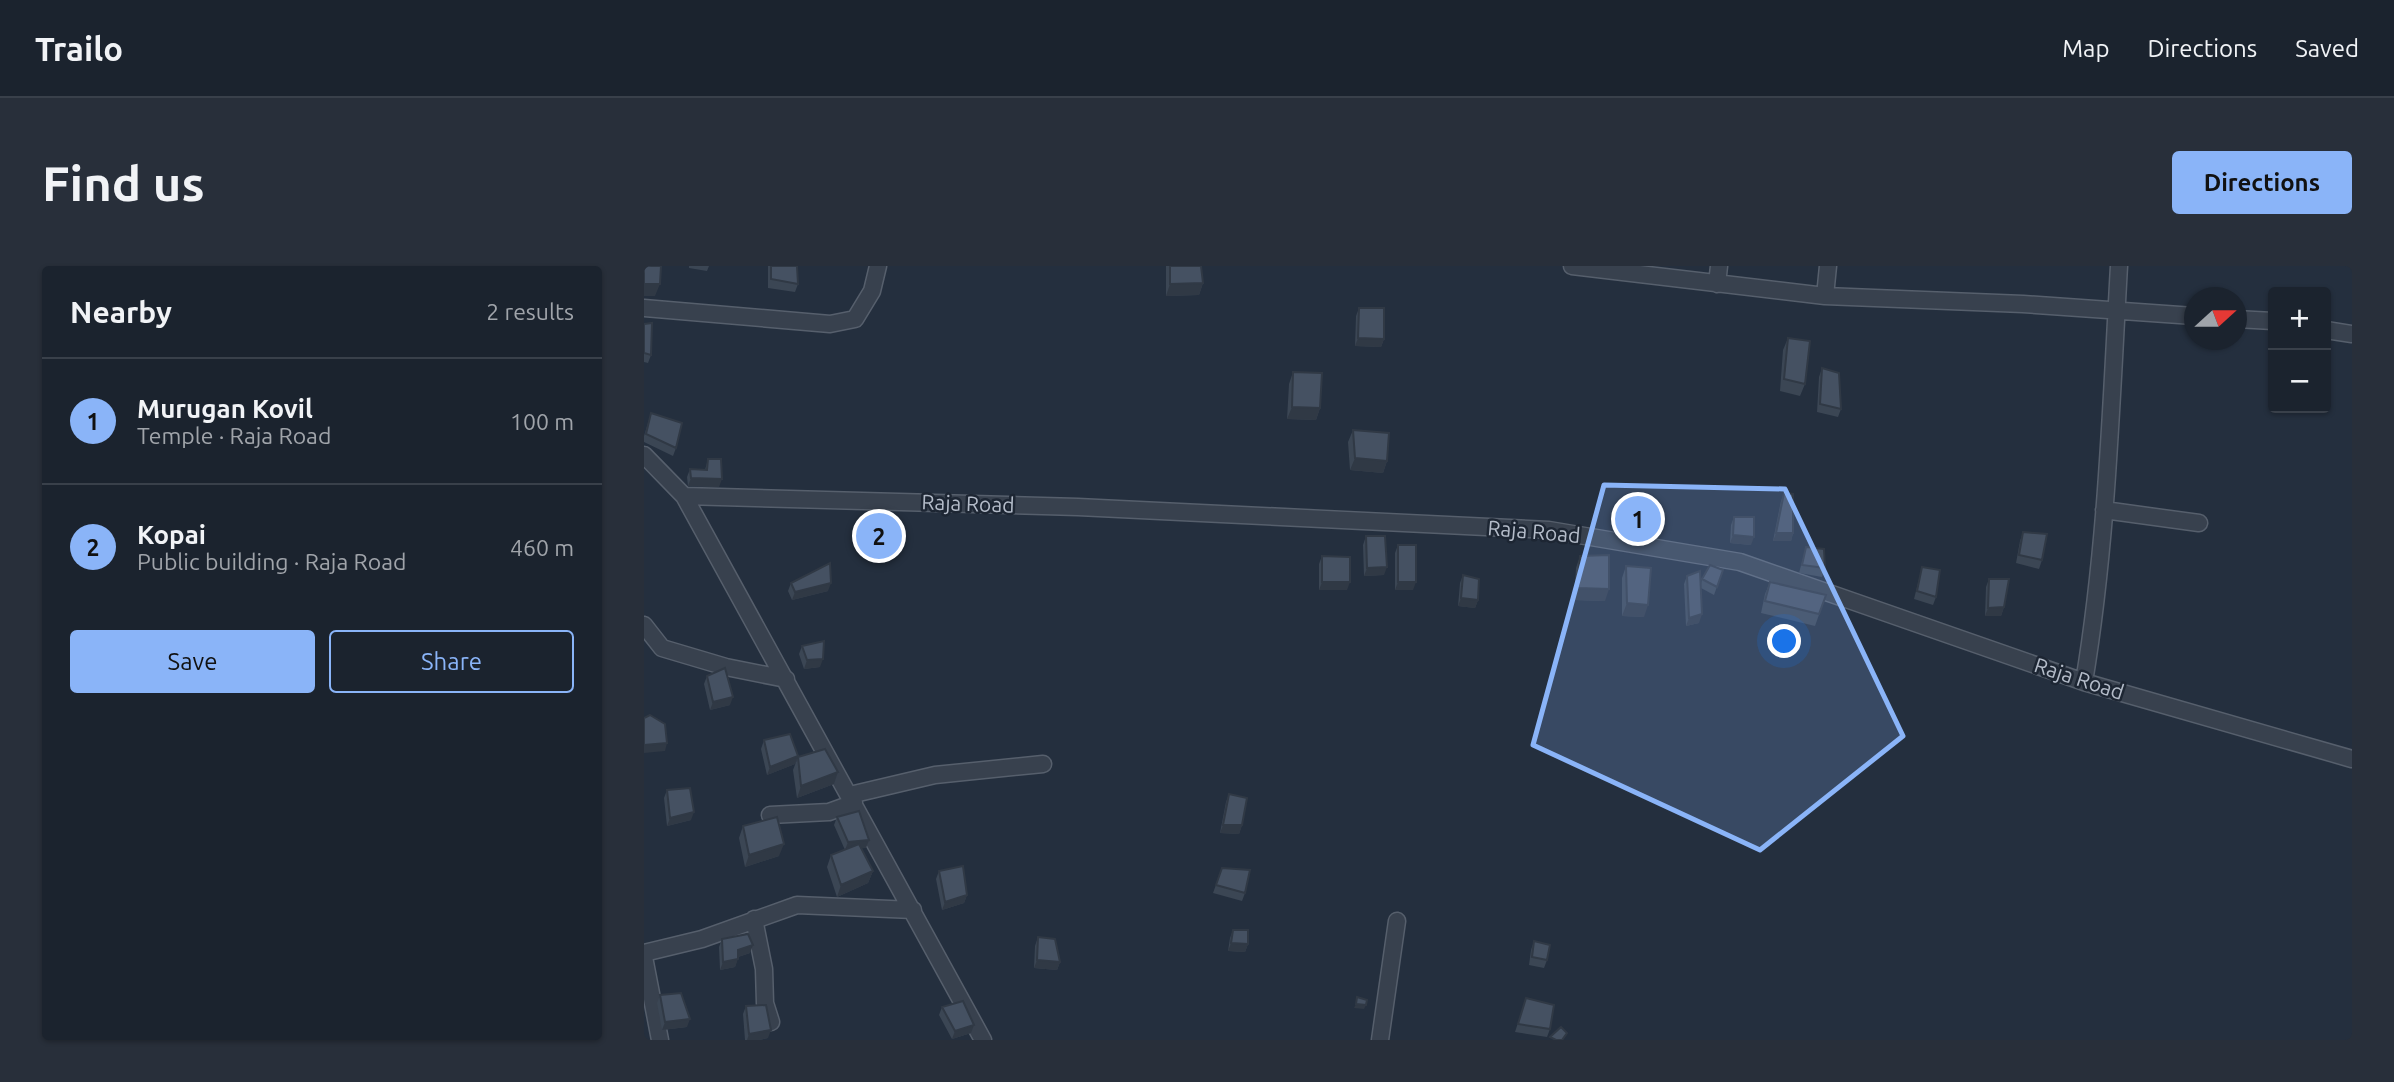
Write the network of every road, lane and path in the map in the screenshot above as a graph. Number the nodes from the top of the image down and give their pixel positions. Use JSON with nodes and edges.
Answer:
{"nodes":[{"id":1,"x":878,"y":266,"type":"edge"},
{"id":2,"x":1572,"y":266,"type":"edge"},
{"id":3,"x":1719,"y":266,"type":"edge"},
{"id":4,"x":1828,"y":266,"type":"edge"},
{"id":5,"x":2119,"y":266,"type":"edge"},
{"id":6,"x":1717,"y":284,"type":"junction"},
{"id":7,"x":1825,"y":296,"type":"junction"},
{"id":8,"x":644,"y":308,"type":"edge"},
{"id":9,"x":2116,"y":310,"type":"junction"},
{"id":10,"x":2184,"y":315,"type":"edge"},
{"id":11,"x":2247,"y":320,"type":"edge"},
{"id":12,"x":2268,"y":321,"type":"edge"},
{"id":13,"x":2331,"y":331,"type":"edge"},
{"id":14,"x":2352,"y":334,"type":"edge"},
{"id":15,"x":644,"y":455,"type":"edge"},
{"id":16,"x":684,"y":496,"type":"junction"},
{"id":17,"x":2104,"y":510,"type":"junction"},
{"id":18,"x":2199,"y":523,"type":"dead end"},
{"id":19,"x":644,"y":625,"type":"edge"},
{"id":20,"x":786,"y":679,"type":"junction"},
{"id":21,"x":2084,"y":682,"type":"junction"},
{"id":22,"x":2352,"y":759,"type":"edge"},
{"id":23,"x":1043,"y":764,"type":"dead end"},
{"id":24,"x":852,"y":799,"type":"junction"},
{"id":25,"x":770,"y":816,"type":"edge"},
{"id":26,"x":913,"y":910,"type":"junction"},
{"id":27,"x":754,"y":919,"type":"junction"},
{"id":28,"x":1397,"y":921,"type":"dead end"},
{"id":29,"x":644,"y":955,"type":"edge"},
{"id":30,"x":771,"y":1022,"type":"edge"},
{"id":31,"x":660,"y":1040,"type":"edge"},
{"id":32,"x":983,"y":1040,"type":"edge"},
{"id":33,"x":1380,"y":1040,"type":"edge"}],
"edges":[{"from":1,"to":8,"type":"street"},
{"from":2,"to":6,"type":"street"},
{"from":3,"to":6,"type":"street"},
{"from":4,"to":7,"type":"street"},
{"from":5,"to":9,"type":"street"},
{"from":6,"to":7,"type":"street"},
{"from":7,"to":9,"type":"street"},
{"from":9,"to":10,"type":"street"},
{"from":9,"to":17,"type":"street"},
{"from":11,"to":12,"type":"street"},
{"from":13,"to":14,"type":"street"},
{"from":15,"to":16,"type":"street"},
{"from":16,"to":20,"type":"street"},
{"from":16,"to":21,"type":"street","name":"Raja Road"},
{"from":17,"to":18,"type":"street"},
{"from":17,"to":21,"type":"street"},
{"from":19,"to":20,"type":"street"},
{"from":20,"to":24,"type":"street"},
{"from":21,"to":22,"type":"street","name":"Raja Road"},
{"from":23,"to":24,"type":"street"},
{"from":24,"to":25,"type":"street"},
{"from":24,"to":26,"type":"street"},
{"from":26,"to":27,"type":"street"},
{"from":26,"to":32,"type":"street"},
{"from":27,"to":29,"type":"street"},
{"from":27,"to":30,"type":"street"},
{"from":28,"to":33,"type":"street"},
{"from":29,"to":31,"type":"street"}]}
